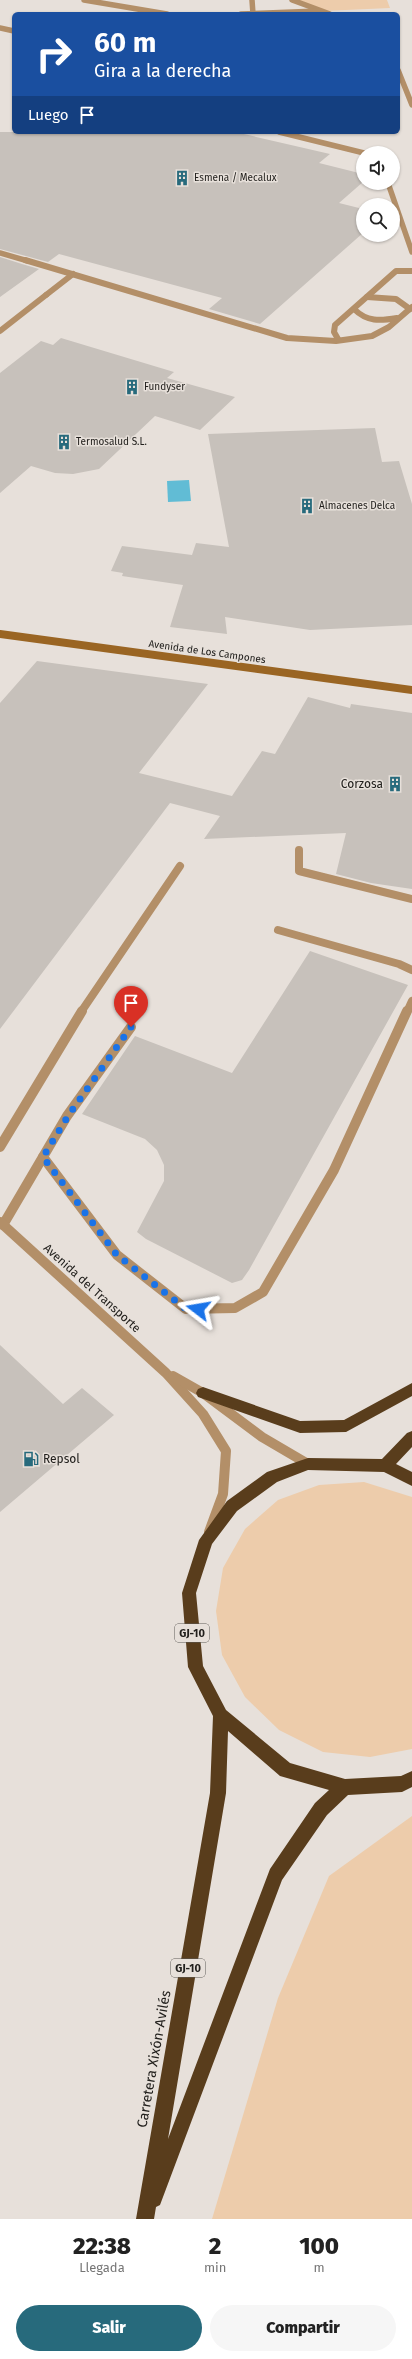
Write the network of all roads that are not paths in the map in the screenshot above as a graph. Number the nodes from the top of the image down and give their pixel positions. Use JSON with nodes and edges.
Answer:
{"nodes":[{"id":1,"x":84,"y":0,"type":"edge"},
{"id":2,"x":252,"y":0,"type":"edge"},
{"id":3,"x":292,"y":0,"type":"edge"},
{"id":4,"x":318,"y":11,"type":"junction"},
{"id":5,"x":155,"y":12,"type":"edge"},
{"id":6,"x":253,"y":12,"type":"edge"},
{"id":7,"x":296,"y":12,"type":"edge"},
{"id":8,"x":322,"y":12,"type":"edge"},
{"id":9,"x":0,"y":28,"type":"edge"},
{"id":10,"x":12,"y":31,"type":"edge"},
{"id":11,"x":400,"y":75,"type":"edge"},
{"id":12,"x":412,"y":105,"type":"edge"},
{"id":13,"x":287,"y":134,"type":"edge"},
{"id":14,"x":356,"y":151,"type":"edge"},
{"id":15,"x":390,"y":190,"type":"edge"},
{"id":16,"x":412,"y":252,"type":"edge"},
{"id":17,"x":0,"y":253,"type":"edge"},
{"id":18,"x":412,"y":271,"type":"edge"},
{"id":19,"x":74,"y":274,"type":"junction"},
{"id":20,"x":367,"y":297,"type":"junction"},
{"id":21,"x":411,"y":308,"type":"edge"},
{"id":22,"x":354,"y":309,"type":"junction"},
{"id":23,"x":399,"y":318,"type":"junction"},
{"id":24,"x":0,"y":331,"type":"edge"},
{"id":25,"x":338,"y":339,"type":"junction"},
{"id":26,"x":0,"y":634,"type":"edge"},
{"id":27,"x":412,"y":690,"type":"edge"},
{"id":28,"x":299,"y":850,"type":"dead end"},
{"id":29,"x":180,"y":866,"type":"dead end"},
{"id":30,"x":412,"y":899,"type":"edge"},
{"id":31,"x":278,"y":930,"type":"dead end"},
{"id":32,"x":412,"y":970,"type":"edge"},
{"id":33,"x":412,"y":1001,"type":"edge"},
{"id":34,"x":131,"y":1027,"type":"dead end"},
{"id":35,"x":0,"y":1147,"type":"edge"},
{"id":36,"x":43,"y":1157,"type":"junction"},
{"id":37,"x":1,"y":1224,"type":"edge"},
{"id":38,"x":166,"y":1373,"type":"junction"},
{"id":39,"x":412,"y":1390,"type":"edge"},
{"id":40,"x":203,"y":1393,"type":"junction"},
{"id":41,"x":412,"y":1437,"type":"edge"},
{"id":42,"x":308,"y":1464,"type":"junction"},
{"id":43,"x":385,"y":1466,"type":"junction"},
{"id":44,"x":412,"y":1479,"type":"edge"},
{"id":45,"x":206,"y":1540,"type":"junction"},
{"id":46,"x":221,"y":1715,"type":"junction"},
{"id":47,"x":412,"y":1779,"type":"edge"},
{"id":48,"x":345,"y":1786,"type":"junction"},
{"id":49,"x":146,"y":2219,"type":"edge"}],
"edges":[{"from":1,"to":5,"type":"street"},
{"from":2,"to":6,"type":"street"},
{"from":3,"to":4,"type":"street"},
{"from":4,"to":7,"type":"street"},
{"from":4,"to":8,"type":"street"},
{"from":9,"to":10,"type":"street"},
{"from":11,"to":12,"type":"street"},
{"from":13,"to":14,"type":"street"},
{"from":15,"to":16,"type":"street"},
{"from":17,"to":19,"type":"street"},
{"from":18,"to":20,"type":"street"},
{"from":19,"to":24,"type":"street"},
{"from":19,"to":25,"type":"street"},
{"from":20,"to":21,"type":"street"},
{"from":20,"to":22,"type":"street"},
{"from":21,"to":23,"type":"street"},
{"from":22,"to":23,"type":"street"},
{"from":22,"to":25,"type":"street"},
{"from":23,"to":25,"type":"street"},
{"from":26,"to":27,"type":"street","name":"Avenida de Los Campones"},
{"from":28,"to":30,"type":"street"},
{"from":29,"to":35,"type":"street"},
{"from":31,"to":32,"type":"street"},
{"from":33,"to":36,"type":"street"},
{"from":34,"to":36,"type":"street"},
{"from":36,"to":37,"type":"street"},
{"from":37,"to":38,"type":"street","name":"Avenida del Transporte"},
{"from":38,"to":40,"type":"street"},
{"from":38,"to":45,"type":"street"},
{"from":39,"to":40,"type":"highway"},
{"from":40,"to":42,"type":"street"},
{"from":41,"to":43,"type":"highway"},
{"from":42,"to":43,"type":"highway","number":"GJ-10"},
{"from":42,"to":45,"type":"highway","number":"GJ-10"},
{"from":43,"to":44,"type":"highway","number":"GJ-10"},
{"from":45,"to":46,"type":"highway","number":"GJ-10"},
{"from":46,"to":48,"type":"highway","number":"GJ-10"},
{"from":46,"to":49,"type":"highway","name":"Carretera Xixón-Avilés","number":"GJ-10"},
{"from":47,"to":48,"type":"highway","number":"GJ-10"},
{"from":48,"to":49,"type":"highway","name":"Carretera Xixón-Avilés","number":"GJ-10"}]}
